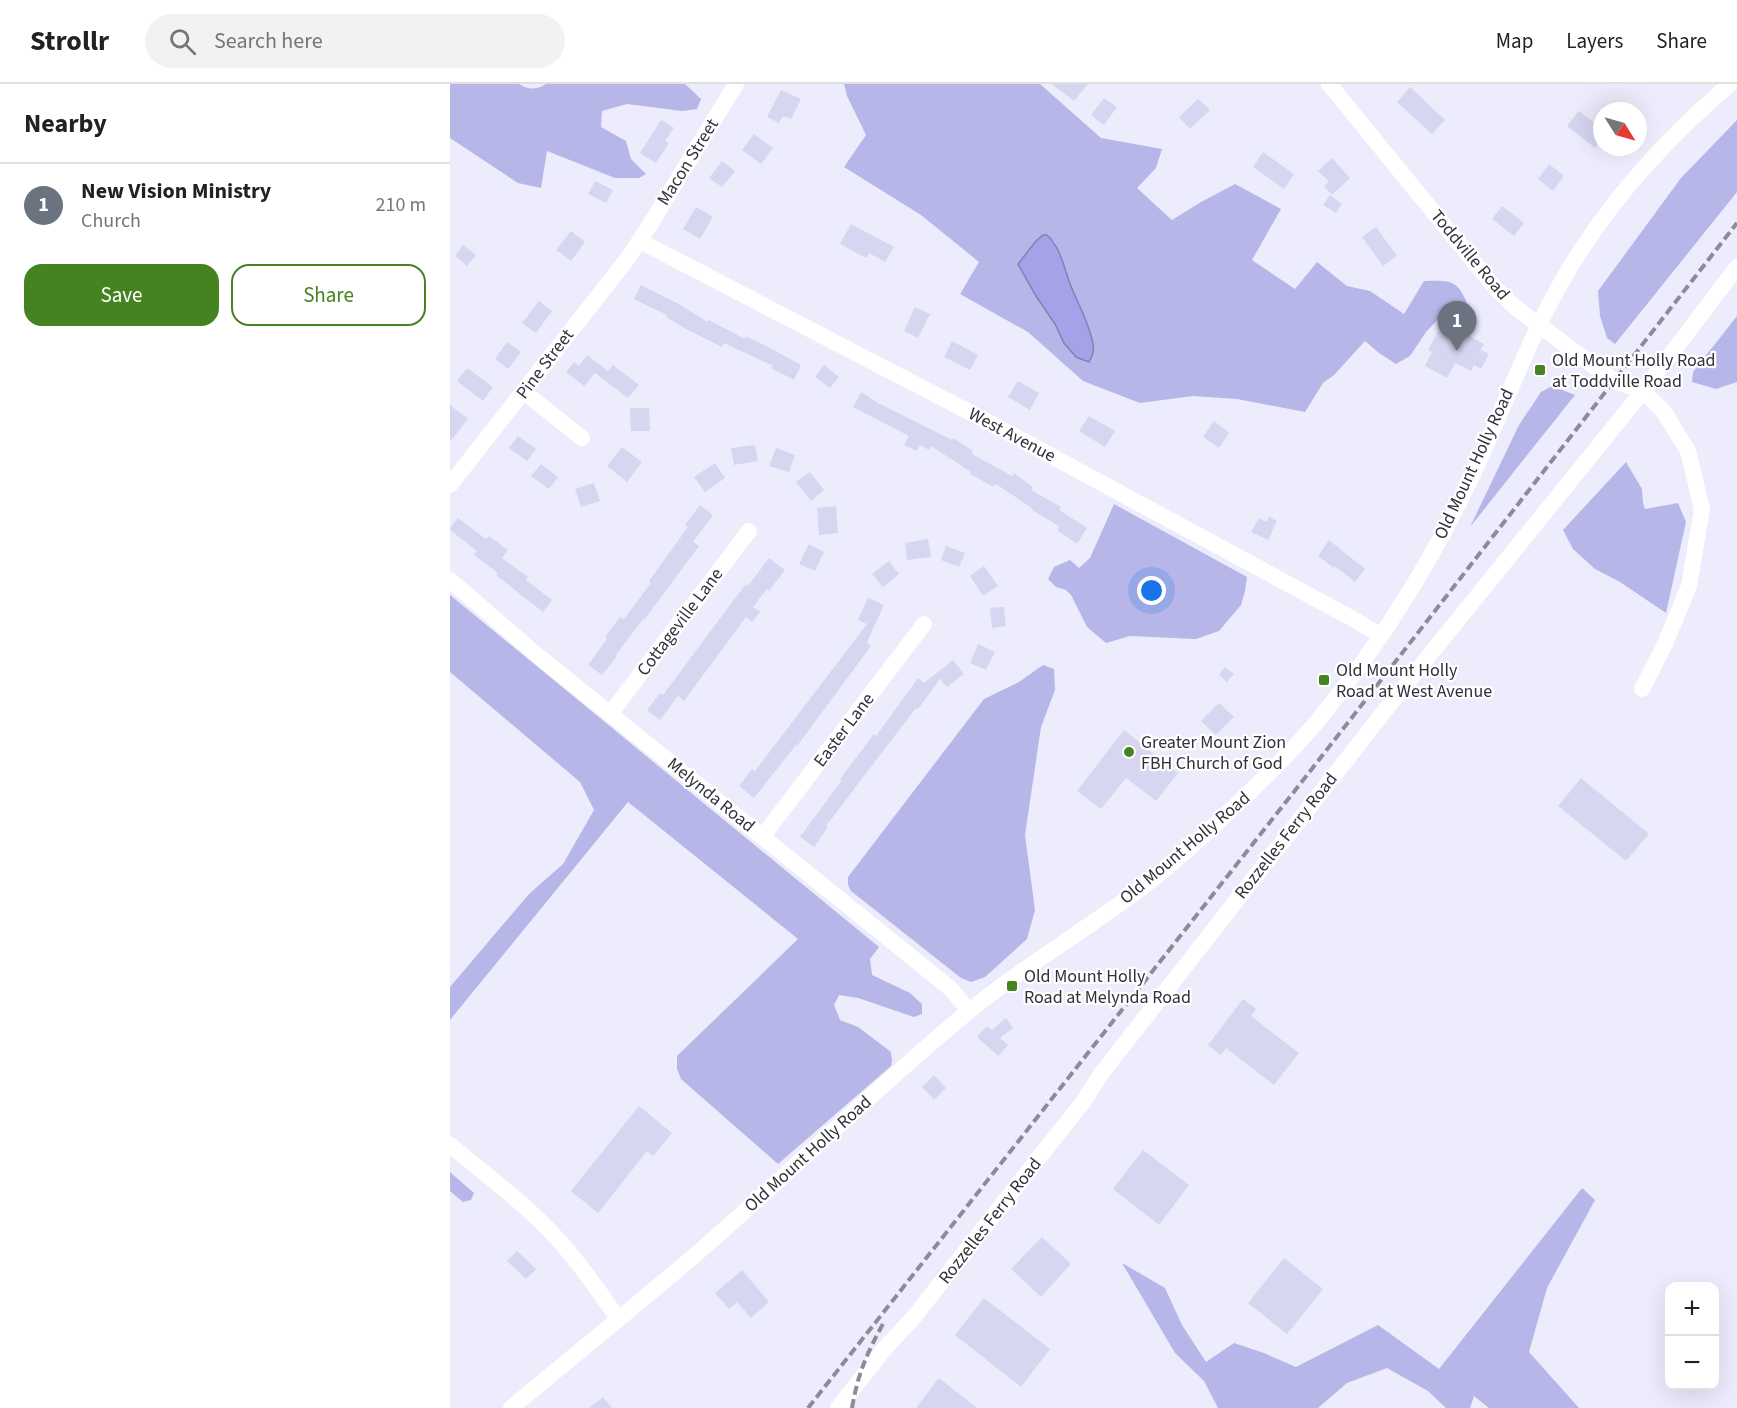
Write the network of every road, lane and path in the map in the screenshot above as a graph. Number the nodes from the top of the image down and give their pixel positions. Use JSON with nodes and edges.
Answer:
{"nodes":[{"id":1,"x":736,"y":84,"type":"edge"},
{"id":2,"x":1329,"y":84,"type":"edge"},
{"id":3,"x":1730,"y":84,"type":"edge"},
{"id":4,"x":640,"y":241,"type":"junction"},
{"id":5,"x":1737,"y":267,"type":"edge"},
{"id":6,"x":1539,"y":326,"type":"junction"},
{"id":7,"x":1643,"y":390,"type":"junction"},
{"id":8,"x":524,"y":392,"type":"junction"},
{"id":9,"x":582,"y":438,"type":"dead end"},
{"id":10,"x":450,"y":485,"type":"edge"},
{"id":11,"x":749,"y":531,"type":"dead end"},
{"id":12,"x":450,"y":580,"type":"edge"},
{"id":13,"x":924,"y":624,"type":"dead end"},
{"id":14,"x":1381,"y":636,"type":"junction"},
{"id":15,"x":1642,"y":689,"type":"dead end"},
{"id":16,"x":610,"y":714,"type":"junction"},
{"id":17,"x":763,"y":836,"type":"junction"},
{"id":18,"x":969,"y":1011,"type":"junction"},
{"id":19,"x":450,"y":1145,"type":"edge"},
{"id":20,"x":618,"y":1319,"type":"junction"},
{"id":21,"x":511,"y":1408,"type":"edge"},
{"id":22,"x":838,"y":1408,"type":"edge"}],
"edges":[{"from":1,"to":4,"type":"street","name":"Macon Street"},
{"from":2,"to":6,"type":"street","name":"Toddville Road"},
{"from":3,"to":6,"type":"street","name":"Old Mount Holly Road"},
{"from":4,"to":8,"type":"street","name":"Pine Street"},
{"from":4,"to":14,"type":"street","name":"West Avenue"},
{"from":5,"to":7,"type":"street","name":"Rozzelles Ferry Road"},
{"from":6,"to":7,"type":"street","name":"Toddville Road"},
{"from":6,"to":14,"type":"street","name":"Old Mount Holly Road"},
{"from":7,"to":15,"type":"street"},
{"from":7,"to":22,"type":"street","name":"Rozzelles Ferry Road"},
{"from":8,"to":9,"type":"street"},
{"from":8,"to":10,"type":"street","name":"Pine Street"},
{"from":11,"to":16,"type":"street","name":"Cottageville Lane"},
{"from":12,"to":16,"type":"street","name":"Melynda Road"},
{"from":13,"to":17,"type":"street","name":"Easter Lane"},
{"from":14,"to":18,"type":"street","name":"Old Mount Holly Road"},
{"from":16,"to":17,"type":"street","name":"Melynda Road"},
{"from":17,"to":18,"type":"street","name":"Melynda Road"},
{"from":18,"to":20,"type":"street","name":"Old Mount Holly Road"},
{"from":19,"to":20,"type":"street"},
{"from":20,"to":21,"type":"street","name":"Old Mount Holly Road"}]}
